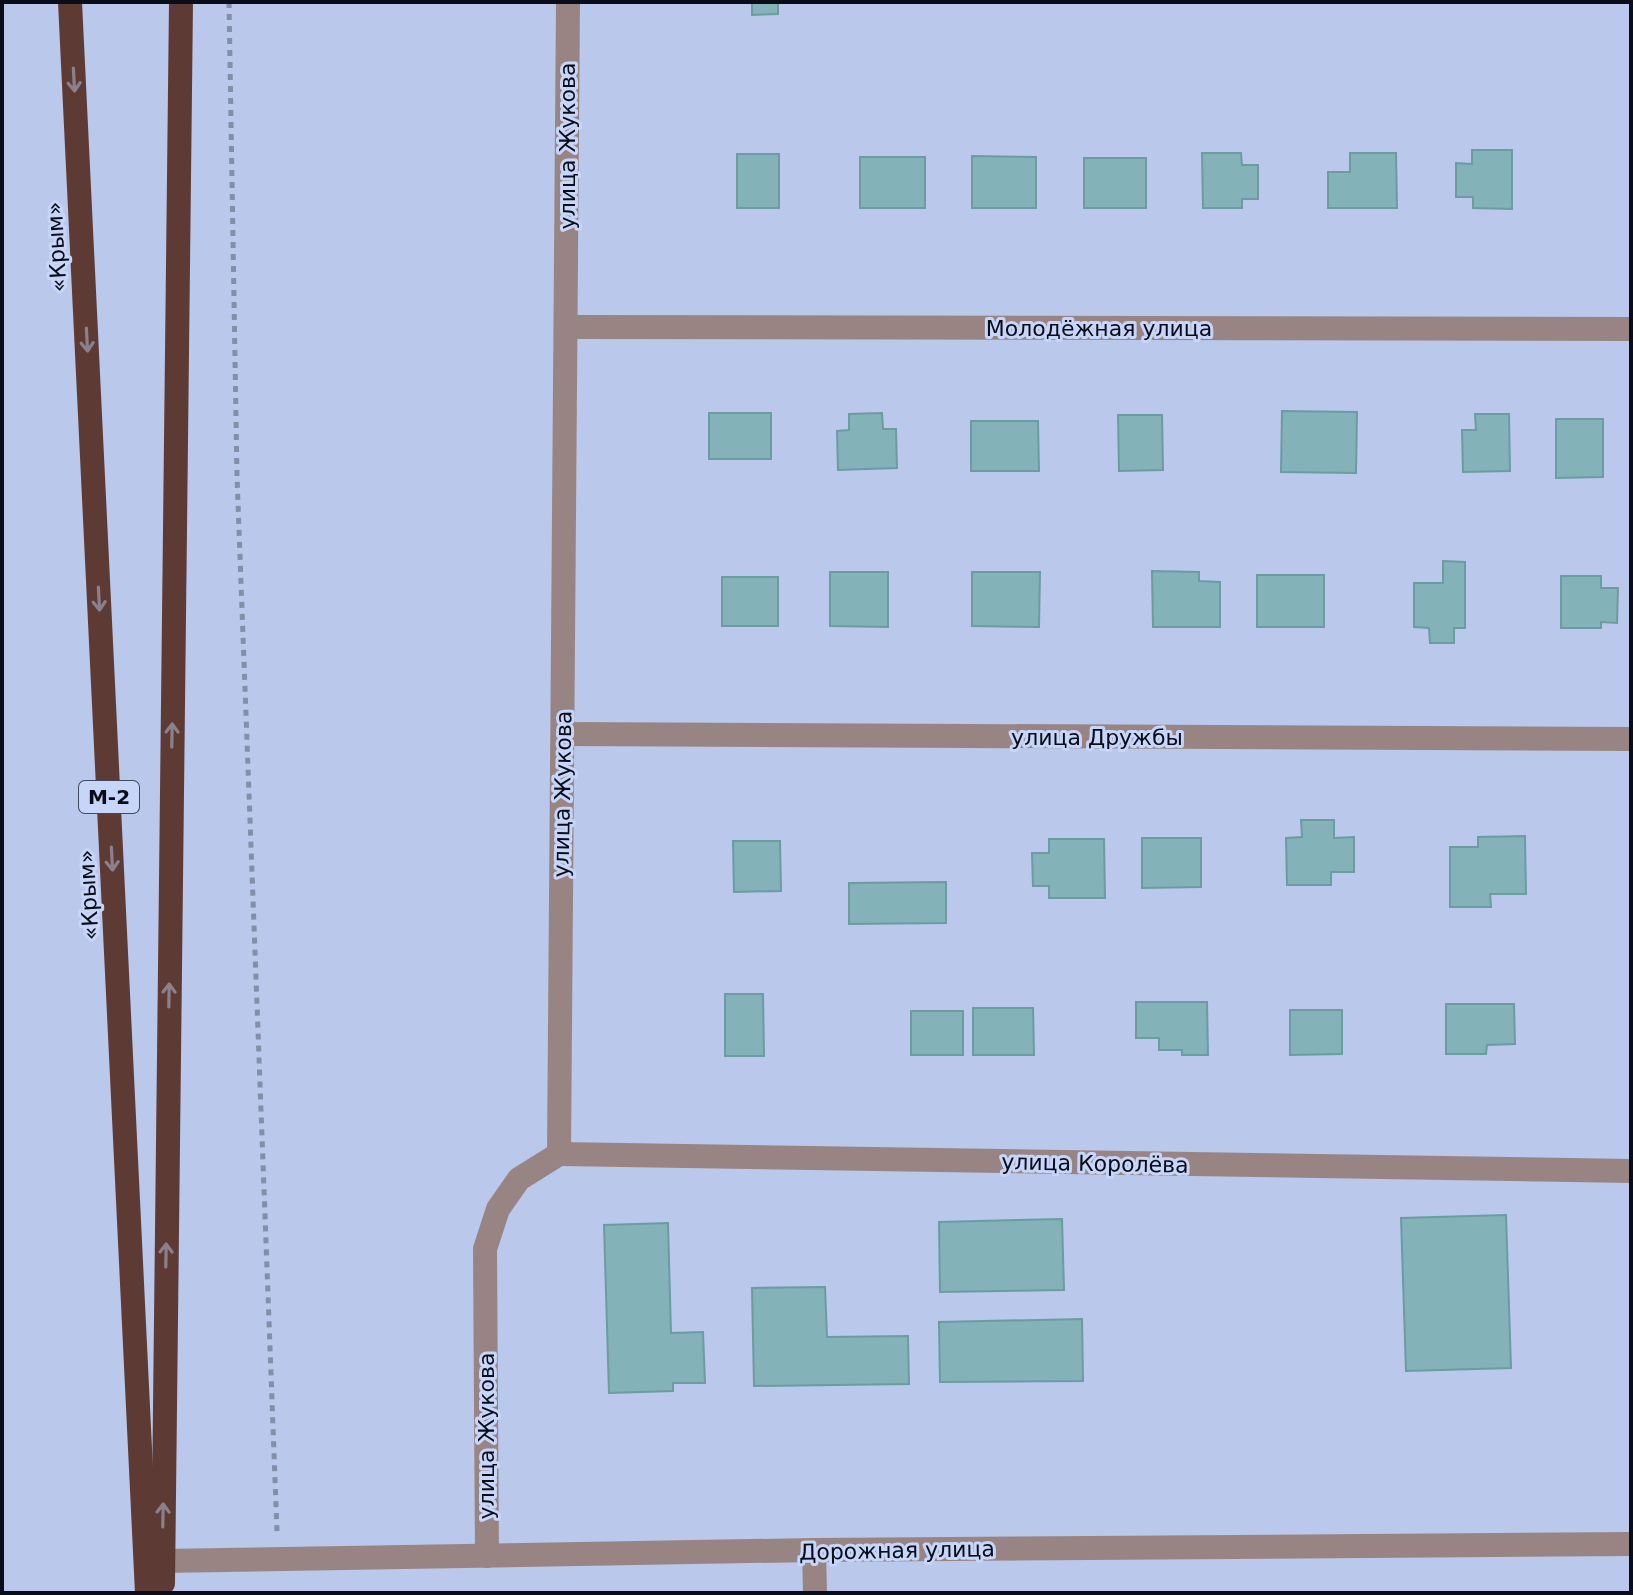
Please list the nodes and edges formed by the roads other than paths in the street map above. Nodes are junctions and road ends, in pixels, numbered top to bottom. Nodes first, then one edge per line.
1 (70, 2) edge
2 (181, 2) edge
3 (568, 2) edge
4 (567, 327) junction
5 (1631, 329) edge
6 (563, 734) junction
7 (1631, 739) edge
8 (559, 1154) junction
9 (1631, 1171) edge
10 (1631, 1544) edge
11 (814, 1550) junction
12 (487, 1556) junction
13 (162, 1561) junction
14 (147, 1593) edge
15 (163, 1593) edge
16 (815, 1593) edge

1 -> 14 highway, «Крым» / М-2
13 -> 2 highway, М-2
3 - 4 street, улица Жукова
4 - 5 street, Молодёжная улица
4 - 6 street, улица Жукова
6 - 7 street, улица Дружбы
6 - 8 street, улица Жукова
8 - 9 street, улица Королёва
8 - 12 street, улица Жукова
10 - 11 street, Дорожная улица
11 - 12 street, Дорожная улица
11 - 16 street
12 - 13 street, Дорожная улица
13 - 15 highway, М-2

